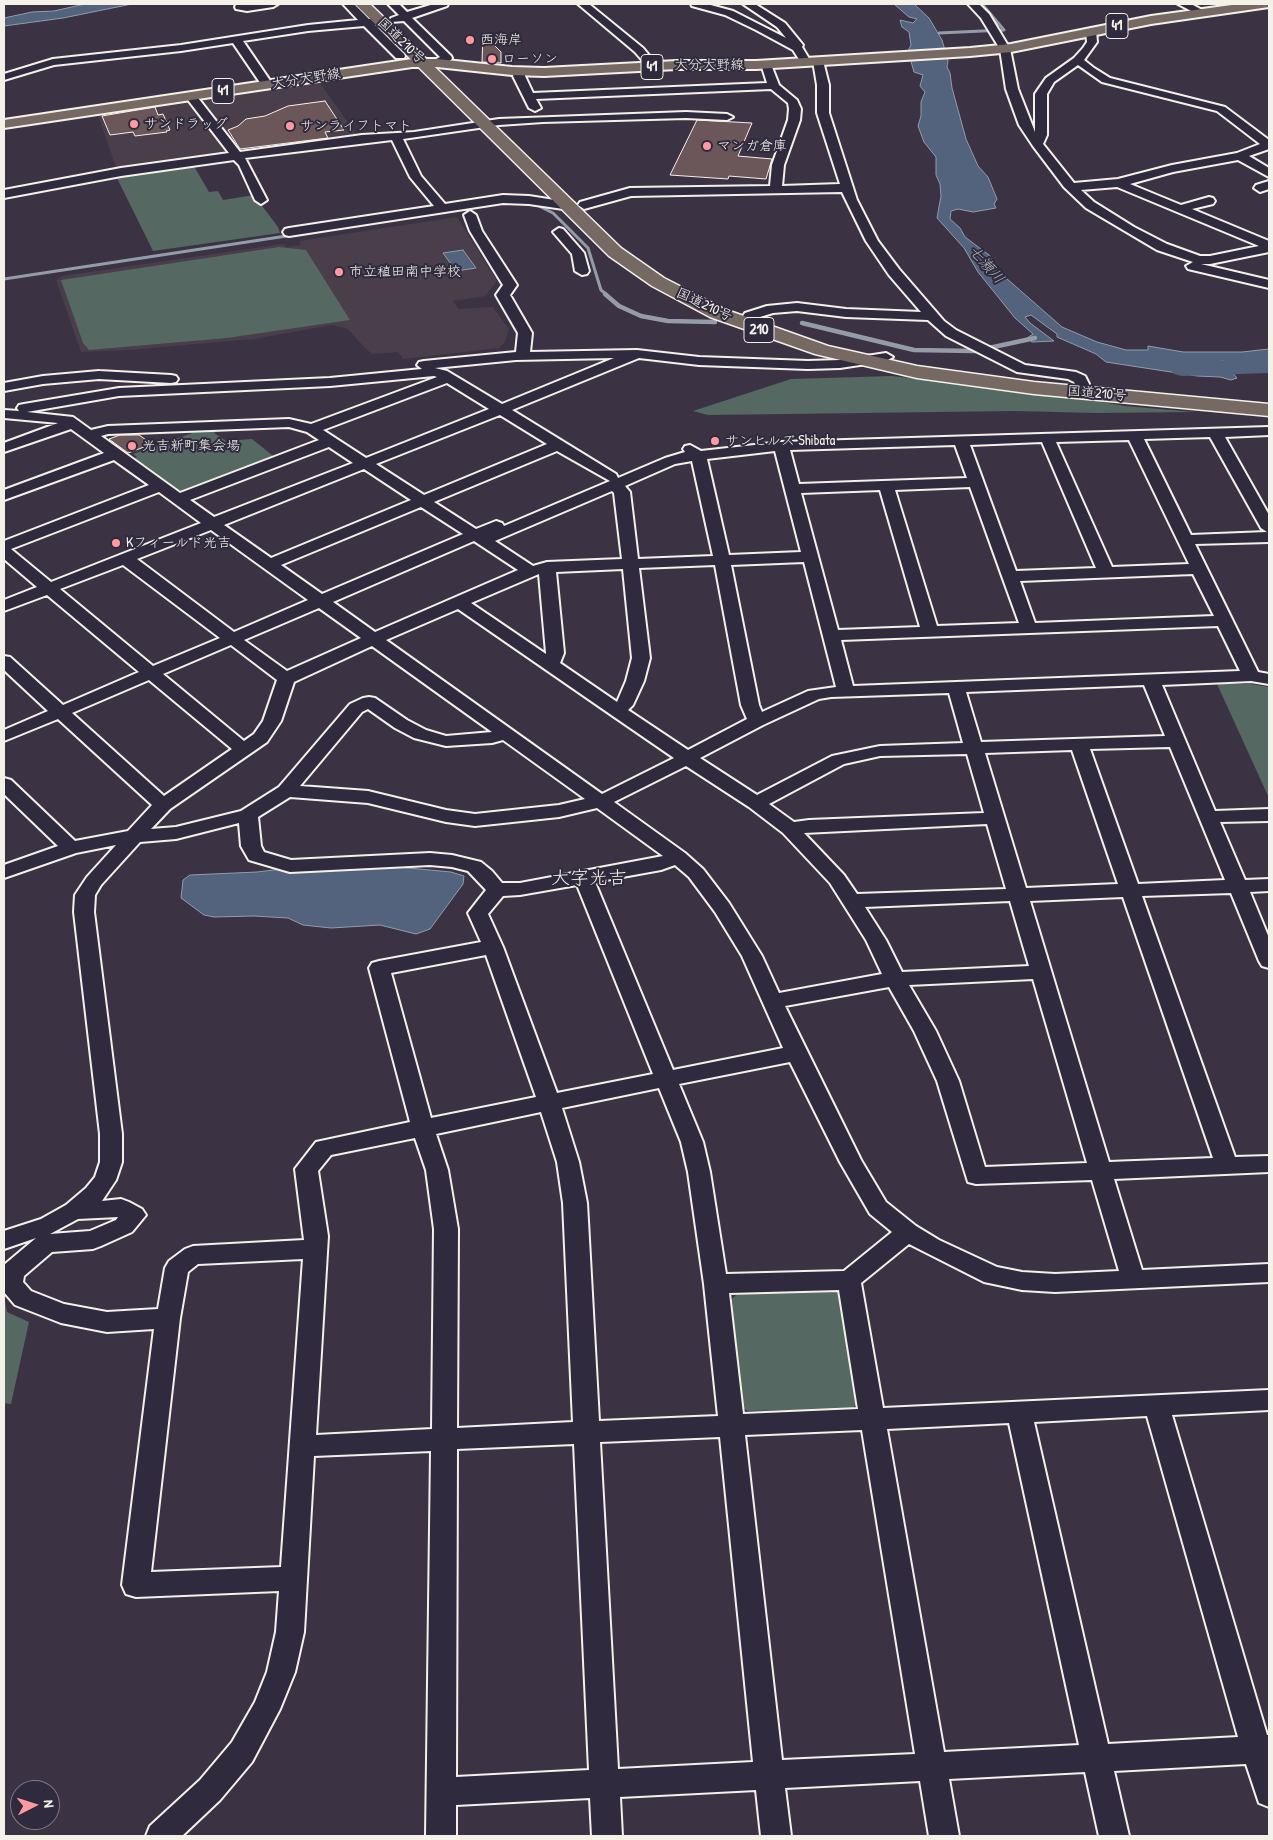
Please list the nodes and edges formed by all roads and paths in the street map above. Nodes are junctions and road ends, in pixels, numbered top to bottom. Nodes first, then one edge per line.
1 (273, 4) edge
2 (348, 4) edge
3 (362, 4) edge
4 (444, 4) edge
5 (583, 4) edge
6 (696, 4) edge
7 (748, 4) edge
8 (973, 4) edge
9 (1183, 4) edge
10 (1265, 4) edge
11 (240, 7) dead end
12 (1201, 12) junction
13 (386, 15) edge
14 (1091, 30) junction
15 (236, 39) junction
16 (999, 50) junction
17 (400, 56) dead end
18 (809, 59) junction
19 (1078, 60) junction
20 (430, 63) junction
21 (766, 64) junction
22 (653, 66) junction
23 (520, 71) junction
24 (4, 77) edge
25 (267, 85) junction
26 (774, 86) junction
27 (191, 96) junction
28 (530, 96) junction
29 (727, 117) dead end
30 (539, 120) junction
31 (492, 123) junction
32 (4, 124) edge
33 (396, 137) junction
34 (1037, 144) junction
35 (236, 156) junction
36 (1240, 156) junction
37 (1040, 169) dead end
38 (1269, 173) edge
39 (1118, 183) junction
40 (1071, 187) junction
41 (846, 188) junction
42 (776, 189) junction
43 (1057, 189) dead end
44 (4, 194) edge
45 (261, 200) dead end
46 (1209, 201) dead end
47 (577, 206) junction
48 (441, 208) junction
49 (1182, 208) dead end
50 (470, 215) dead end
51 (289, 232) dead end
52 (559, 232) dead end
53 (585, 241) junction
54 (1269, 247) edge
55 (582, 271) dead end
56 (1269, 284) edge
57 (750, 316) junction
58 (933, 316) junction
59 (636, 354) junction
60 (523, 355) junction
61 (886, 357) junction
62 (863, 361) junction
63 (447, 378) junction
64 (1082, 384) junction
65 (4, 387) edge
66 (1269, 401) edge
67 (500, 410) junction
68 (1269, 410) edge
69 (4, 413) edge
70 (73, 423) junction
71 (312, 429) junction
72 (1269, 431) edge
73 (1215, 433) junction
74 (89, 435) junction
75 (1134, 435) junction
76 (1047, 438) junction
77 (331, 441) junction
78 (961, 441) junction
79 (558, 445) junction
80 (781, 446) junction
81 (4, 448) edge
82 (695, 452) junction
83 (116, 454) junction
84 (659, 458) dead end
85 (365, 464) junction
86 (613, 481) junction
87 (976, 482) junction
88 (886, 485) junction
89 (161, 486) junction
90 (792, 489) junction
91 (4, 495) edge
92 (179, 499) junction
93 (421, 500) junction
94 (213, 524) junction
95 (1269, 528) edge
96 (1269, 536) edge
97 (479, 538) junction
98 (1185, 540) junction
99 (4, 546) edge
100 (4, 551) edge
101 (810, 557) junction
102 (125, 558) junction
103 (722, 560) junction
104 (269, 564) junction
105 (631, 564) junction
106 (547, 567) junction
107 (1199, 569) junction
108 (530, 570) junction
109 (1106, 572) junction
110 (1010, 576) junction
111 (49, 588) junction
112 (321, 601) junction
113 (459, 602) junction
114 (4, 606) edge
115 (1224, 621) junction
116 (1029, 628) junction
117 (930, 631) junction
118 (831, 634) junction
119 (232, 638) junction
120 (375, 639) junction
121 (4, 661) edge
122 (551, 665) junction
123 (151, 673) junction
124 (1251, 676) junction
125 (286, 679) junction
126 (1151, 680) junction
127 (1269, 680) edge
128 (956, 688) junction
129 (846, 692) junction
130 (616, 710) junction
131 (61, 712) junction
132 (757, 720) junction
133 (506, 734) junction
134 (4, 736) edge
135 (1177, 740) junction
136 (1079, 745) junction
137 (974, 748) junction
138 (244, 750) junction
139 (687, 758) junction
140 (4, 784) edge
141 (286, 791) junction
142 (601, 801) junction
143 (756, 804) junction
144 (163, 805) junction
145 (248, 815) junction
146 (1269, 815) edge
147 (1209, 817) junction
148 (995, 818) junction
149 (790, 829) junction
150 (135, 837) junction
151 (72, 848) junction
152 (678, 856) junction
153 (4, 872) edge
154 (584, 878) junction
155 (1269, 885) edge
156 (1238, 886) junction
157 (498, 890) junction
158 (1130, 890) junction
159 (1018, 895) junction
160 (853, 901) junction
161 (493, 947) junction
162 (1269, 961) edge
163 (1041, 972) junction
164 (895, 979) junction
165 (772, 1001) junction
166 (796, 1053) junction
167 (666, 1078) junction
168 (549, 1102) junction
169 (423, 1128) junction
170 (1269, 1164) edge
171 (1227, 1166) junction
172 (1100, 1171) junction
173 (74, 1211) junction
174 (908, 1232) junction
175 (4, 1240) edge
176 (315, 1249) junction
177 (1269, 1273) edge
178 (1133, 1279) junction
179 (849, 1280) junction
180 (716, 1284) junction
181 (168, 1318) junction
182 (1269, 1400) edge
183 (1157, 1406) junction
184 (1019, 1412) junction
185 (872, 1419) junction
186 (732, 1426) junction
187 (587, 1432) junction
188 (445, 1439) junction
189 (302, 1446) junction
190 (294, 1578) junction
191 (1263, 1750) edge
192 (1096, 1759) junction
193 (932, 1767) junction
194 (770, 1775) junction
195 (605, 1784) junction
196 (441, 1792) junction
197 (1269, 1793) edge
198 (162, 1836) edge
199 (441, 1836) edge
200 (608, 1836) edge
201 (776, 1836) edge
202 (944, 1836) edge
203 (1114, 1836) edge

1 - 11 street
2 - 13 street
3 - 13 highway, 国道210号 / 210
4 - 13 street
5 - 22 street
6 - 18 street
7 - 18 street
8 - 16 street
9 - 12 street
10 - 12 main road, 大分大野線 / 41
12 - 14 main road, 大分大野線 / 41
13 - 15 street
13 - 17 street
13 - 20 highway, 国道210号 / 210
13 - 20 street
14 - 16 main road, 大分大野線 / 41
14 - 19 street
15 - 24 street
15 - 25 street
16 - 18 main road, 大分大野線 / 41
16 - 34 street
16 - 37 street
18 - 21 main road, 大分大野線 / 41
18 - 41 street
19 - 34 street
19 - 36 street
20 - 23 main road, 大分大野線 / 41
20 - 25 main road, 大分大野線 / 41
20 - 31 highway, 国道210号 / 210
21 - 22 main road, 大分大野線 / 41
21 - 26 street
22 - 23 main road, 大分大野線 / 41
23 - 28 street
25 - 27 main road, 大分大野線 / 41
26 - 28 street
26 - 42 street
27 - 32 main road, 大分大野線 / 41
27 - 35 street
28 - 30 street
29 - 30 street
30 - 31 street
31 - 33 street
31 - 47 highway, 国道210号 / 210
33 - 35 street
33 - 48 street
34 - 40 street
35 - 44 street
35 - 45 street
36 - 38 street
36 - 39 street
39 - 40 street
39 - 54 street
40 - 54 street
41 - 42 street
41 - 58 street
42 - 47 street
43 - 56 street
46 - 49 street
47 - 48 street
47 - 53 highway, 国道210号 / 210
47 - 57 highway, 国道210号 / 210
48 - 51 street
50 - 60 street
52 - 53 street
53 - 55 street
53 - 62 highway, 国道210号 / 210
57 - 58 street
57 - 61 highway, 国道210号 / 210
58 - 64 street
59 - 60 street
59 - 62 street
59 - 67 street
60 - 65 street
61 - 62 street
61 - 64 highway, 国道210号 / 210
62 - 68 highway, 国道210号 / 210
63 - 67 street
63 - 69 street
63 - 71 street
64 - 66 highway, 国道210号 / 210
67 - 79 street
67 - 85 street
69 - 70 street
70 - 74 street
70 - 81 street
71 - 74 street
71 - 77 street
72 - 73 street
73 - 75 street
73 - 95 street
74 - 83 street
75 - 76 street
75 - 98 street
76 - 78 street
76 - 109 street
77 - 85 street
77 - 92 street
78 - 80 street
78 - 87 street
79 - 86 street
79 - 93 street
80 - 82 street
80 - 90 street
82 - 86 street
82 - 103 street
83 - 89 street
83 - 91 street
84 - 86 street
85 - 93 street
85 - 94 street
86 - 97 street
86 - 105 street
87 - 88 street
87 - 110 street
88 - 90 street
88 - 117 street
89 - 92 street
89 - 99 street
90 - 101 street
92 - 94 street
93 - 97 street
93 - 104 street
94 - 102 street
94 - 104 street
96 - 98 street
97 - 108 street
97 - 112 street
98 - 107 street
100 - 111 street
101 - 103 street
101 - 118 street
102 - 111 street
102 - 119 street
103 - 105 street
103 - 132 street
104 - 112 street
105 - 106 street
105 - 130 street
106 - 108 street
106 - 122 street
107 - 109 street
107 - 115 street
108 - 113 street
109 - 110 street
110 - 116 street
111 - 114 street
111 - 123 street
112 - 119 street
112 - 120 street
113 - 120 street
113 - 122 street
115 - 116 street
115 - 124 street
116 - 117 street
117 - 118 street
118 - 129 street
119 - 123 street
119 - 125 street
120 - 125 street
120 - 133 street
121 - 131 street
122 - 130 street
123 - 131 street
123 - 138 street
124 - 126 street
124 - 127 street
125 - 138 street
126 - 128 street
126 - 135 street
128 - 129 street
128 - 137 street
129 - 132 street
130 - 139 street
131 - 134 street
131 - 144 street
132 - 139 street
133 - 141 street
133 - 142 street
135 - 136 street
135 - 147 street
136 - 137 street
136 - 158 street
137 - 143 street
137 - 148 street
138 - 144 street
139 - 142 street
139 - 143 street
140 - 151 street
141 - 142 street
141 - 145 street
142 - 152 street
143 - 149 street
144 - 150 street
145 - 150 street
145 - 157 street
146 - 147 street
147 - 156 street
148 - 149 street
148 - 159 street
149 - 160 street
150 - 151 street
150 - 173 street
151 - 153 street
152 - 154 street
152 - 165 street
154 - 157 street
154 - 167 street
155 - 156 street
156 - 158 street
156 - 162 street
157 - 161 street
158 - 159 street
158 - 171 street
159 - 160 street
159 - 163 street
160 - 164 street
161 - 168 street
161 - 169 street
163 - 164 street
163 - 172 street
164 - 165 street
164 - 172 street
165 - 166 street
166 - 167 street
166 - 174 street
167 - 168 street
167 - 180 street
168 - 169 street
168 - 187 street
169 - 176 street
169 - 188 street
170 - 171 street
171 - 172 street
172 - 178 street
173 - 175 street
173 - 181 street
174 - 178 street
174 - 179 street
176 - 181 street
176 - 189 street
177 - 178 street
179 - 180 street
179 - 185 street
180 - 186 street
181 - 190 street
182 - 183 street
183 - 184 street
183 - 191 street
184 - 185 street
184 - 192 street
185 - 186 street
185 - 193 street
186 - 187 street
186 - 194 street
187 - 188 street
187 - 195 street
188 - 189 street
188 - 196 street
189 - 190 street
190 - 198 street
191 - 192 street
191 - 197 street
192 - 193 street
192 - 203 street
193 - 194 street
193 - 202 street
194 - 195 street
194 - 201 street
195 - 196 street
195 - 200 street
196 - 199 street

